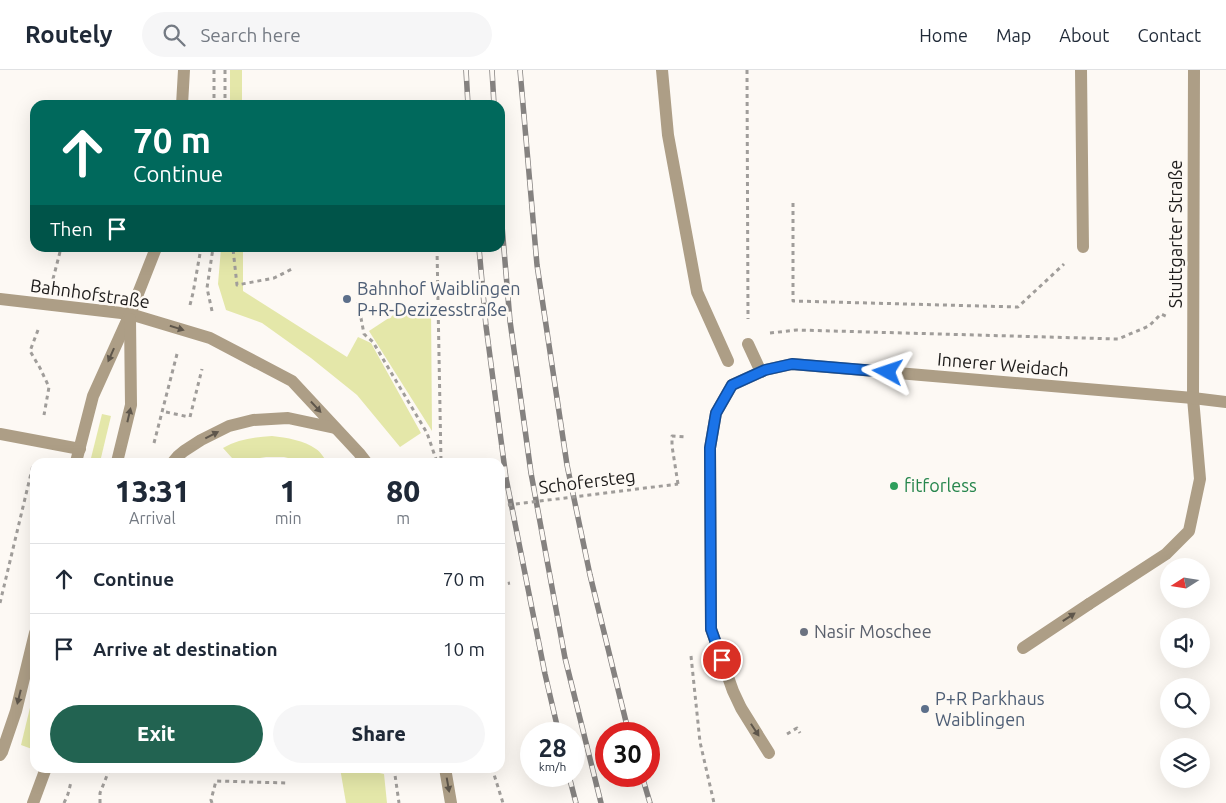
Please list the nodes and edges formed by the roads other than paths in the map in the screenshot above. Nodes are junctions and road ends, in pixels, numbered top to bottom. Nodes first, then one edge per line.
1 (184, 70) edge
2 (662, 70) edge
3 (1081, 70) edge
4 (1194, 70) edge
5 (182, 100) edge
6 (1083, 247) road end
7 (154, 252) edge
8 (0, 299) edge
9 (130, 314) junction
10 (748, 344) road end
11 (728, 361) dead end
12 (761, 372) junction
13 (1193, 398) junction
14 (1226, 402) edge
15 (335, 428) junction
16 (0, 434) edge
17 (80, 449) junction
18 (77, 458) edge
19 (118, 458) edge
20 (176, 458) edge
21 (363, 458) edge
22 (1023, 648) dead end
23 (30, 653) edge
24 (769, 753) dead end
25 (0, 755) edge
26 (44, 773) edge
27 (446, 773) edge
28 (34, 802) edge
29 (451, 803) edge

1 - 5 street
2 - 11 street
3 - 6 street
4 - 13 street, Stuttgarter Straße
7 - 9 street
8 - 9 street, Bahnhofstraße
9 -> 15 street, Bahnhofstraße
9 -> 17 street
19 -> 9 street
10 - 12 street
12 - 13 street, Innerer Weidach
12 -> 24 street, Innerer Weidach
13 - 14 street, Innerer Weidach
22 -> 13 street
20 -> 15 street
15 - 21 street, Bahnhofstraße
16 - 17 street
17 - 18 street
23 -> 25 street
26 - 28 street
27 -> 29 street

